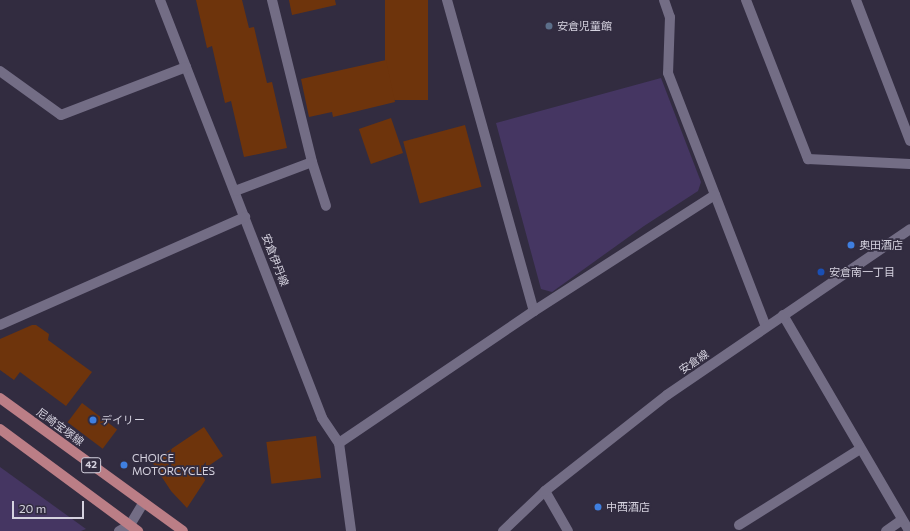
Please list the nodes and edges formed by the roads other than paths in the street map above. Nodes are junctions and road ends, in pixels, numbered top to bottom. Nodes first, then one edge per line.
1 (160, 0) edge
2 (272, 0) edge
3 (446, 0) edge
4 (664, 0) edge
5 (746, 0) edge
6 (856, 0) edge
7 (186, 67) junction
8 (0, 71) edge
9 (910, 141) edge
10 (312, 162) junction
11 (910, 164) edge
12 (235, 191) junction
13 (715, 195) junction
14 (326, 206) dead end
15 (245, 216) junction
16 (910, 229) edge
17 (534, 311) junction
18 (782, 315) junction
19 (0, 325) edge
20 (766, 327) junction
21 (0, 398) edge
22 (0, 429) edge
23 (339, 443) junction
24 (860, 449) junction
25 (545, 491) junction
26 (143, 503) junction
27 (902, 520) junction
28 (739, 525) dead end
29 (134, 528) edge
30 (119, 531) edge
31 (183, 531) edge
32 (351, 531) edge
33 (503, 531) edge
34 (568, 531) edge
35 (886, 531) edge
36 (909, 531) edge

1 - 7 street, 安倉伊丹線
2 - 10 street
3 - 17 street
4 - 13 street
5 - 11 street
6 - 9 street
7 - 8 street
7 - 12 street, 安倉伊丹線
10 - 12 street
10 - 14 street
12 - 15 street, 安倉伊丹線
13 - 17 street
13 - 20 street
15 - 19 street
15 - 23 street, 安倉伊丹線
16 - 18 street, 安倉線
17 - 23 street
18 - 20 street, 安倉線
18 - 24 street
20 - 25 street, 安倉線
21 - 26 main road, 尼崎宝塚線 / 42
22 - 29 main road, 42
23 - 32 street, 安倉伊丹線
24 - 27 street
24 - 28 street
25 - 33 street, 安倉線
25 - 34 street
26 - 29 street
26 - 31 main road, 尼崎宝塚線 / 42
27 - 35 street
27 - 36 street
29 - 30 street

